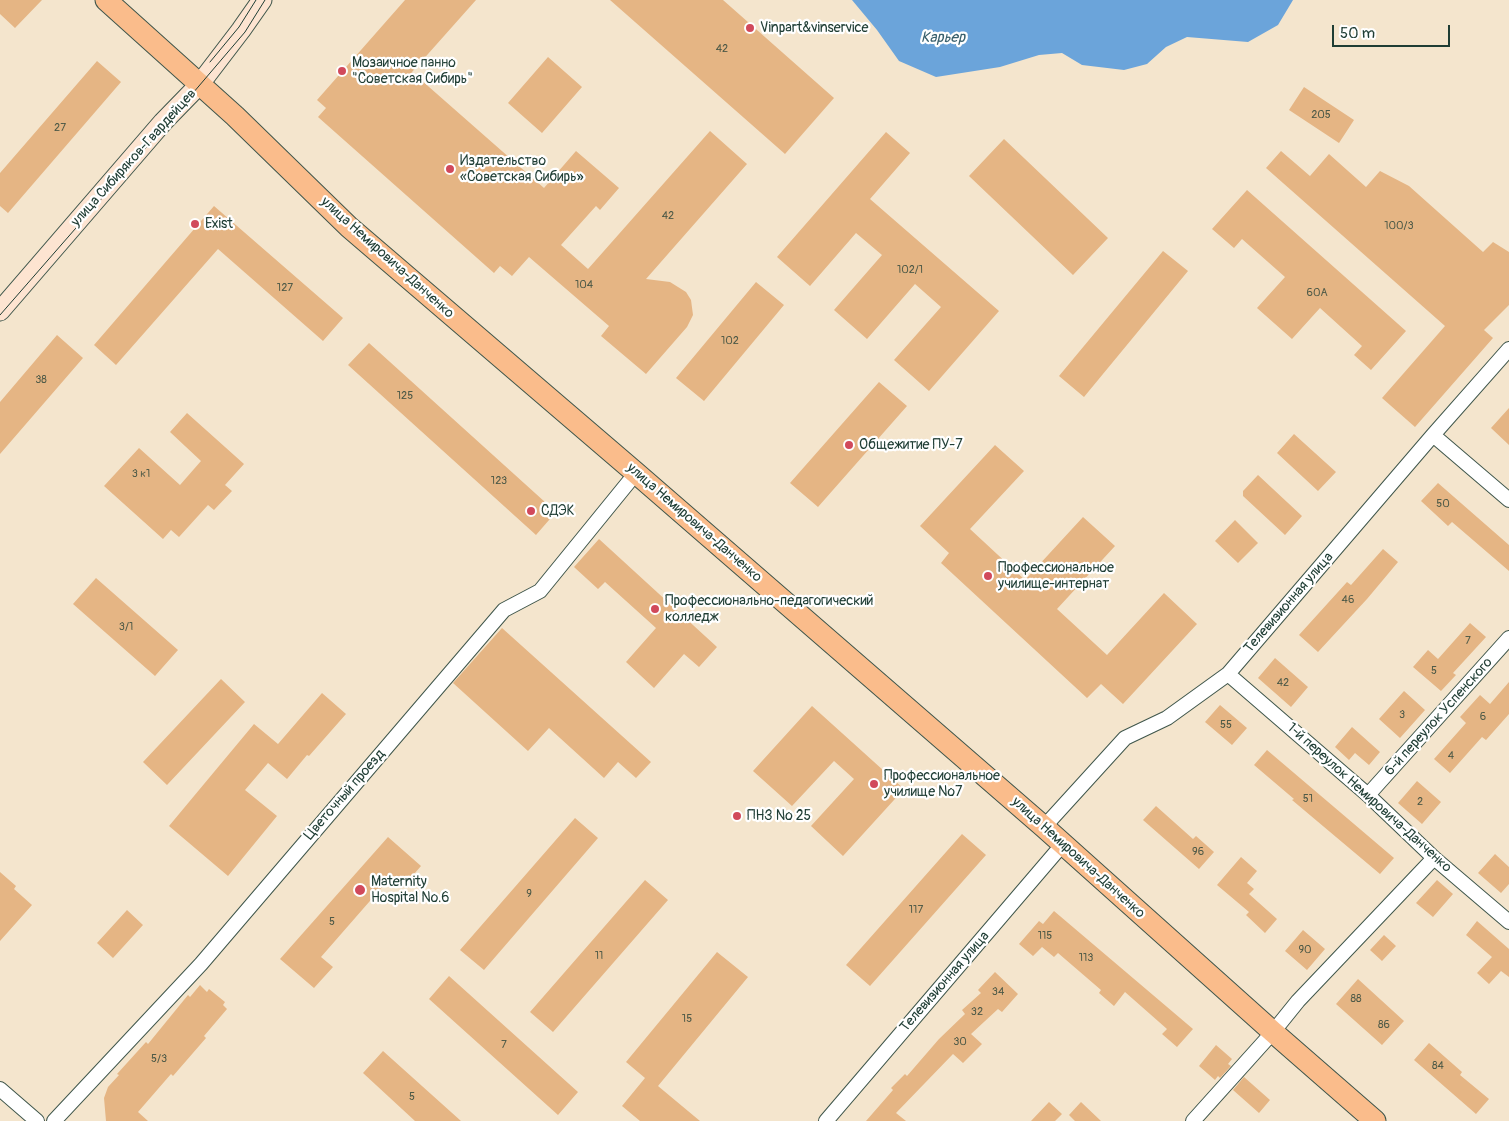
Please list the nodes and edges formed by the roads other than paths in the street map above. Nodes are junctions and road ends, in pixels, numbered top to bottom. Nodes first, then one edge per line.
1 (106, 0) edge
2 (262, 0) edge
3 (199, 85) junction
4 (0, 311) edge
5 (1509, 349) edge
6 (1433, 435) junction
7 (636, 473) junction
8 (1509, 500) edge
9 (1509, 638) edge
10 (1228, 674) junction
11 (1368, 795) junction
12 (1044, 826) junction
13 (1064, 844) junction
14 (1434, 858) junction
15 (1507, 916) edge
16 (1273, 1032) junction
17 (0, 1089) edge
18 (37, 1121) edge
19 (54, 1121) edge
20 (826, 1121) edge
21 (1193, 1121) edge
22 (1375, 1121) edge

1 - 3 main road, улица Немировича-Данченко
2 - 3 main road, улица Сибиряков-Гвардейцев
3 - 4 main road, улица Сибиряков-Гвардейцев
3 - 7 main road, улица Немировича-Данченко
5 - 6 street, Телевизионная улица
6 - 8 street
6 - 10 street, Телевизионная улица
7 - 12 main road, улица Немировича-Данченко
7 - 19 street, Цветочный проезд
9 - 11 street, 6-й переулок Успенского
10 - 11 street, 1-й переулок Немировича-Данченко
10 - 12 street, Телевизионная улица
11 - 14 street, 1-й переулок Немировича-Данченко
12 - 13 main road, улица Немировича-Данченко
13 - 16 main road, улица Немировича-Данченко
13 - 20 street, Телевизионная улица
14 - 15 street, 1-й переулок Немировича-Данченко
14 - 16 street
16 - 21 street
16 - 22 main road, улица Немировича-Данченко
17 - 18 street

